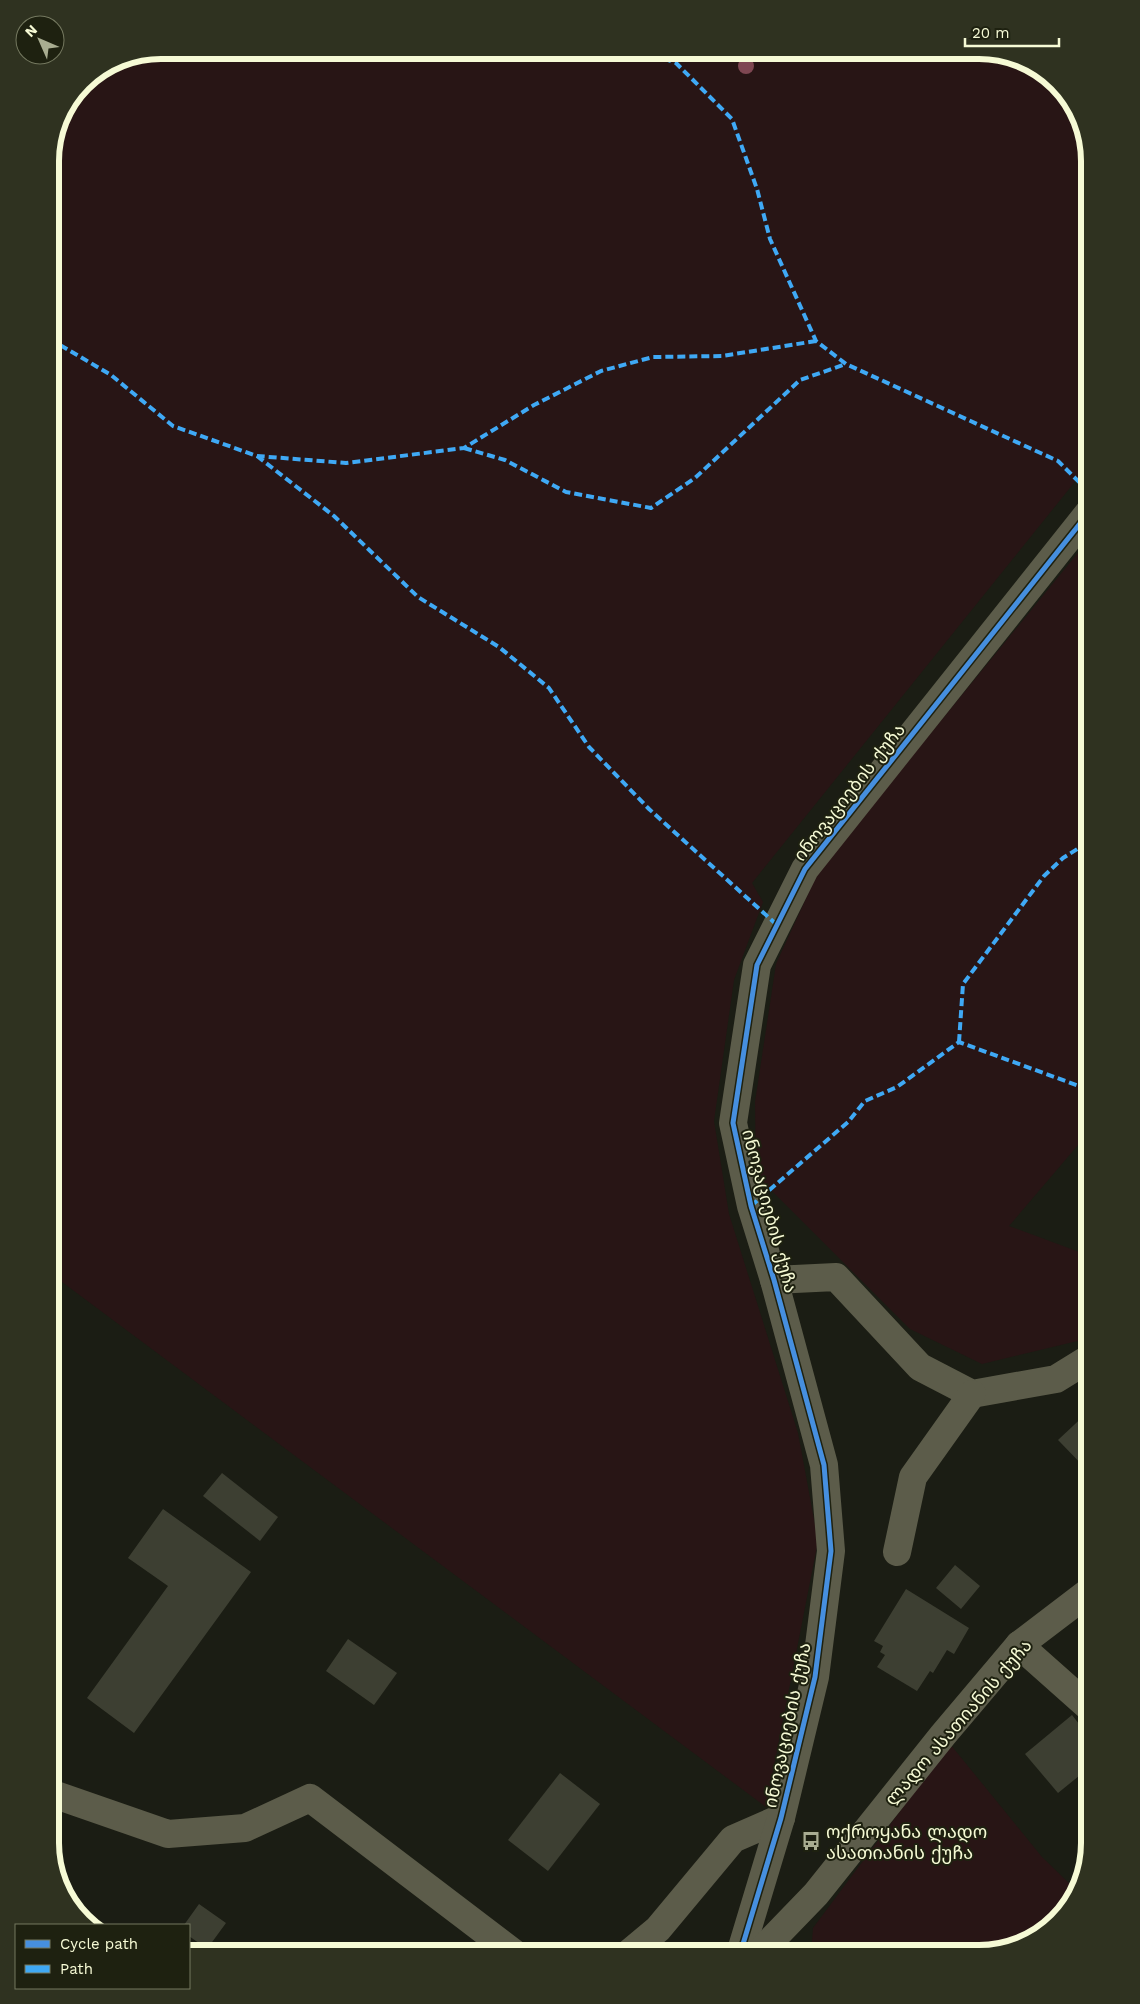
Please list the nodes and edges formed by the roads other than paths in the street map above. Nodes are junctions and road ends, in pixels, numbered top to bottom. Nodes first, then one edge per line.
1 (1081, 522) edge
2 (774, 1280) junction
3 (1081, 1364) edge
4 (972, 1394) junction
5 (897, 1552) dead end
6 (1081, 1598) edge
7 (1019, 1645) junction
8 (1081, 1700) edge
9 (59, 1795) edge
10 (781, 1818) junction
11 (502, 1945) edge
12 (639, 1945) edge
13 (743, 1945) edge
14 (767, 1945) edge

1 - 2 street, ინოვაციების ქუჩა
2 - 4 street
2 - 10 street, ინოვაციების ქუჩა
3 - 4 street
4 - 5 street
6 - 7 street, ლადო ასათიანის ქუჩა
7 - 8 street
7 - 14 street, ლადო ასათიანის ქუჩა
9 - 11 street
10 - 12 street
10 - 13 street, ინოვაციების ქუჩა

